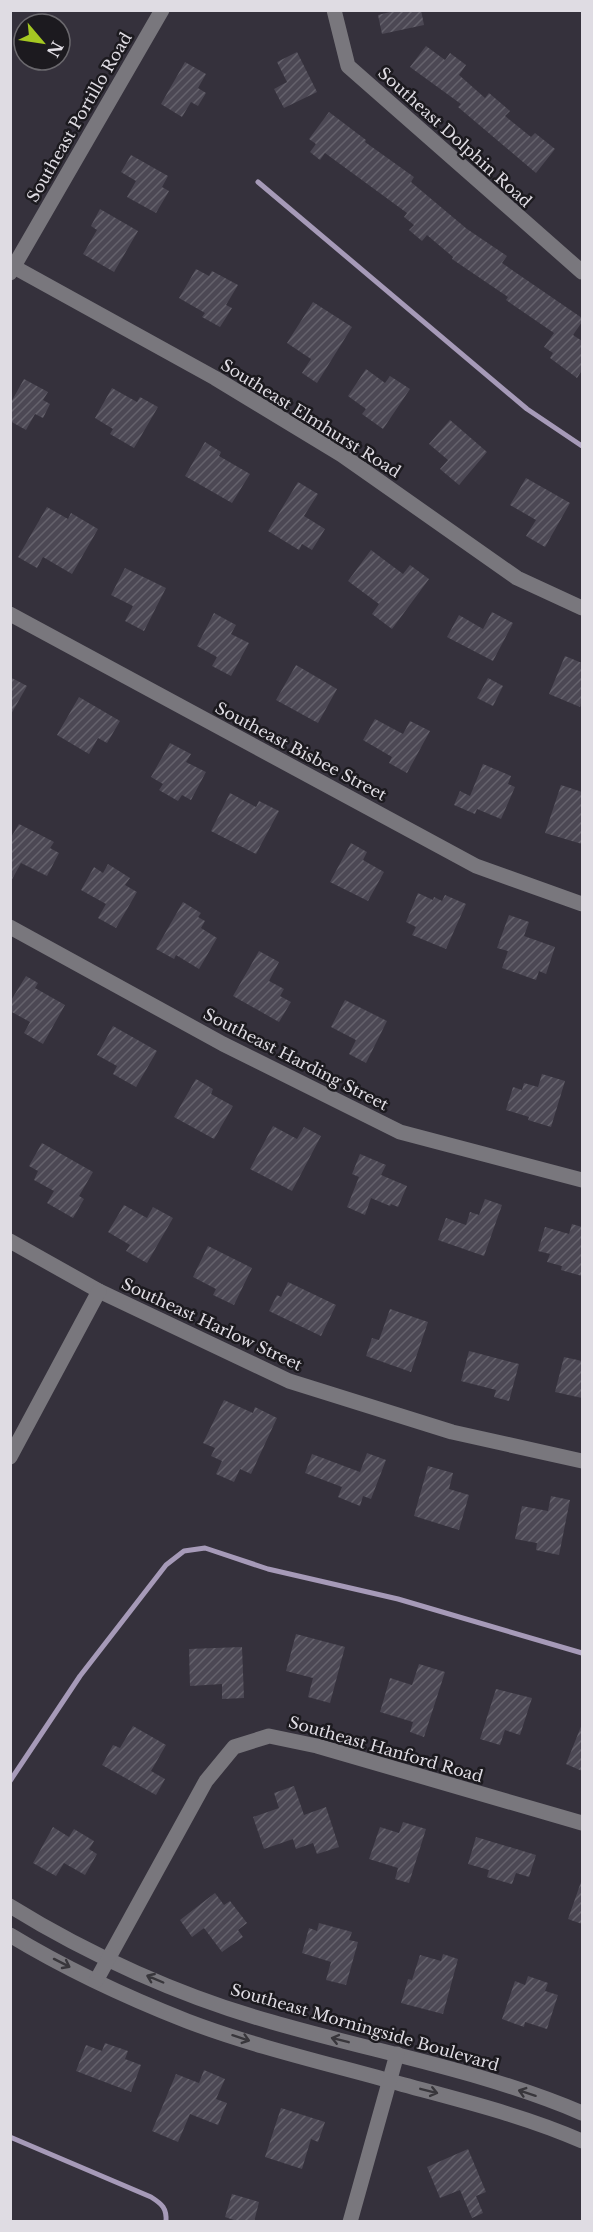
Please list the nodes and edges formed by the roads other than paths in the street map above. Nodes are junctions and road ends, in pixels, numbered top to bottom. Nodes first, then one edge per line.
1 (162, 10) edge
2 (334, 10) edge
3 (12, 270) edge
4 (582, 272) edge
5 (582, 608) edge
6 (10, 614) edge
7 (582, 903) edge
8 (10, 927) edge
9 (582, 1180) edge
10 (10, 1241) edge
11 (99, 1291) junction
12 (10, 1458) edge
13 (582, 1461) edge
14 (582, 1823) edge
15 (10, 1906) edge
16 (10, 1935) edge
17 (108, 1959) junction
18 (96, 1981) junction
19 (397, 2054) junction
20 (388, 2080) junction
21 (582, 2113) edge
22 (582, 2141) edge
23 (350, 2222) edge

1 - 3 street, Southeast Portillo Road
2 - 4 street, Southeast Dolphin Road
3 - 5 street, Southeast Elmhurst Road
6 - 7 street, Southeast Bisbee Street
8 - 9 street, Southeast Harding Street
10 - 11 street, Southeast Harlow Street
11 - 12 street
11 - 13 street, Southeast Harlow Street
14 - 17 street, Southeast Hanford Road
15 - 17 street, Southeast Morningside Boulevard
16 -> 18 street
17 - 18 street, Southeast Hanford Road
19 -> 17 street, Southeast Morningside Boulevard
18 -> 20 street
19 - 20 street
21 -> 19 street, Southeast Morningside Boulevard
20 -> 22 street
20 - 23 street

